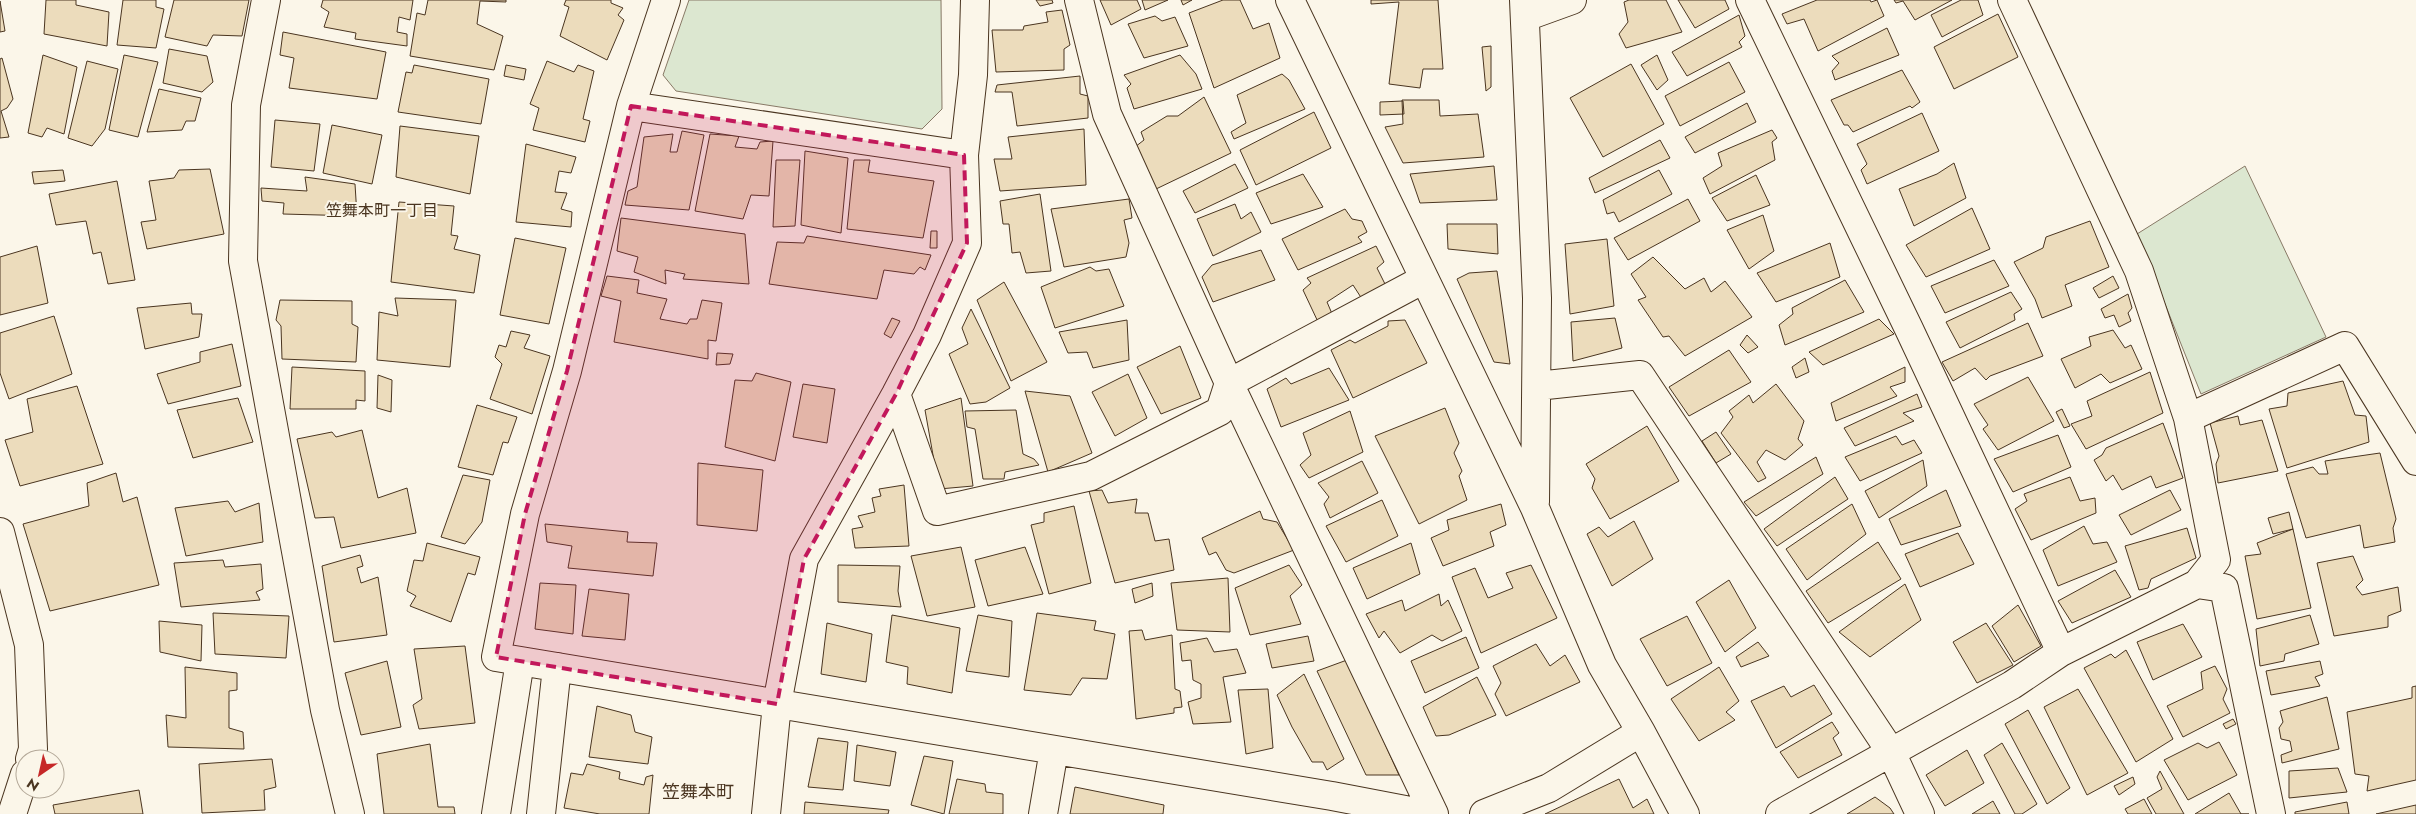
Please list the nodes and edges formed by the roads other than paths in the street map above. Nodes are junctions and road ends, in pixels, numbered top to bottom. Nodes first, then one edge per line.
1 (266, 0) edge
2 (666, 0) edge
3 (975, 0) edge
4 (1079, 0) edge
5 (1290, 0) edge
6 (1572, 0) edge
7 (1750, 0) edge
8 (2012, 0) edge
9 (1524, 9) edge
10 (631, 106) junction
11 (964, 155) junction
12 (1424, 279) junction
13 (1229, 383) junction
14 (1537, 386) junction
15 (896, 394) junction
16 (2188, 418) junction
17 (2416, 461) edge
18 (1535, 508) junction
19 (0, 532) edge
20 (2198, 584) junction
21 (2061, 652) junction
22 (520, 661) junction
23 (557, 667) junction
24 (777, 704) junction
25 (1641, 732) junction
26 (34, 749) edge
27 (1054, 750) junction
28 (1891, 752) junction
29 (17, 799) edge
30 (1327, 805) edge
31 (12, 814) edge
32 (350, 814) edge
33 (496, 814) edge
34 (541, 814) edge
35 (766, 814) edge
36 (1043, 814) edge
37 (1426, 814) edge
38 (1434, 814) edge
39 (1484, 814) edge
40 (1685, 814) edge
41 (1780, 814) edge
42 (1920, 814) edge
43 (2271, 814) edge

1 - 32 street
2 - 10 street
3 - 11 street
4 - 13 street
5 - 12 street
6 - 9 street
7 - 21 street
8 - 16 street
9 - 14 street
10 - 11 street
10 - 22 street
11 - 15 street
12 - 13 street
12 - 18 street
13 - 15 street
13 - 38 street
14 - 18 street
14 - 28 street
15 - 24 street
16 - 17 street
16 - 20 street
18 - 25 street
19 - 26 street
20 - 21 street
20 - 43 street
21 - 28 street
22 - 23 street
22 - 33 street
23 - 24 street
23 - 34 street
24 - 27 street
24 - 35 street
25 - 39 street
25 - 40 street
27 - 30 street
27 - 36 street
28 - 41 street
28 - 42 street
29 - 31 street
30 - 37 street

